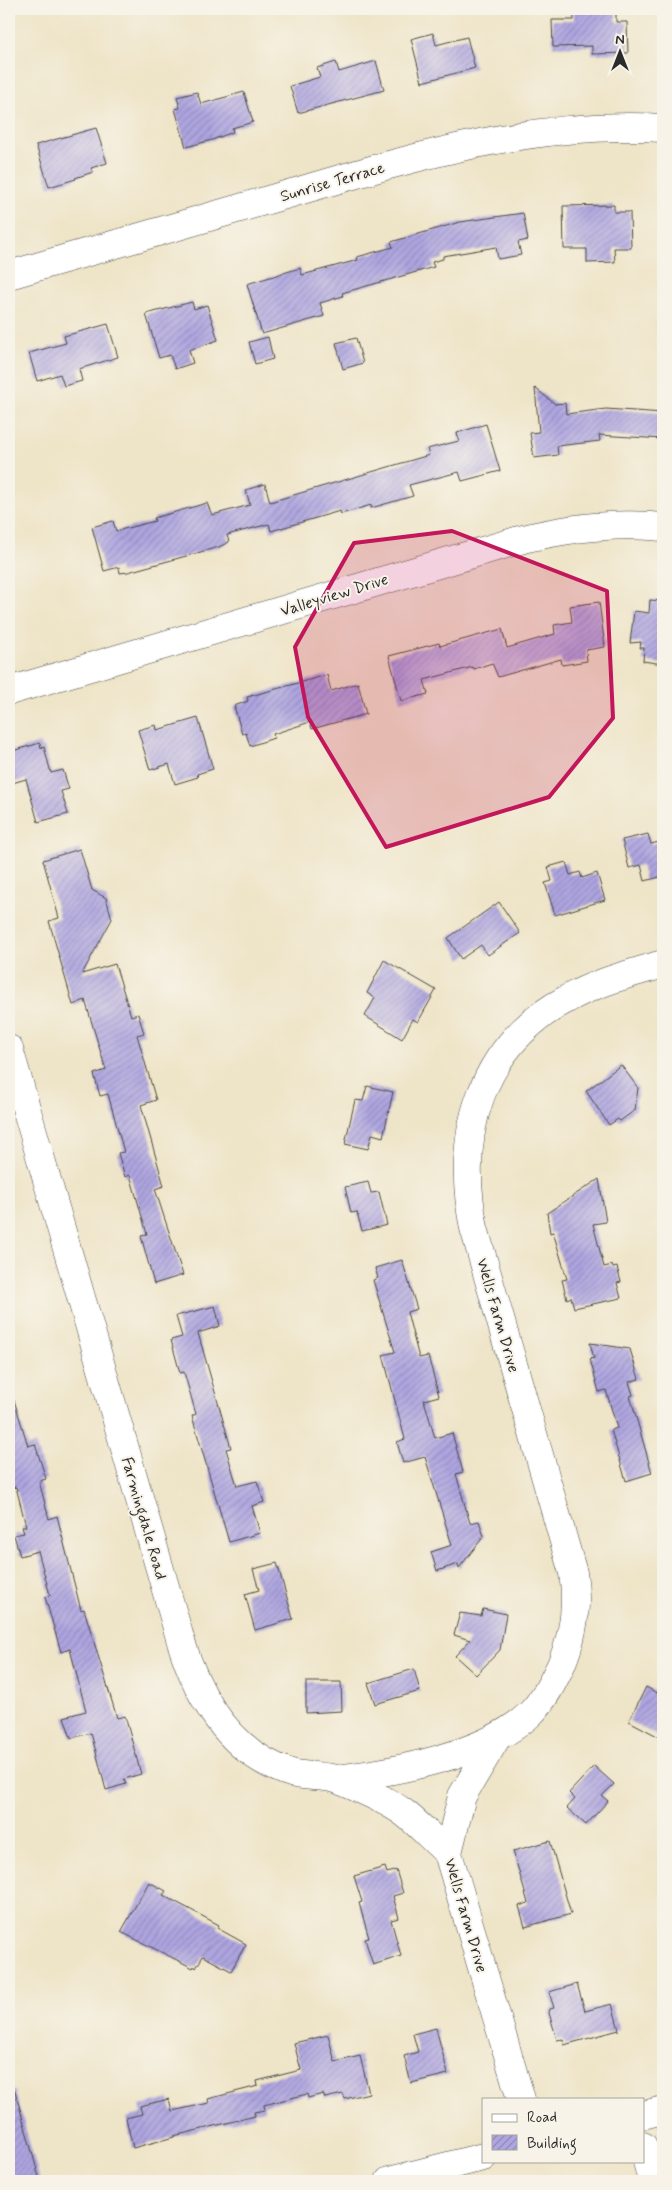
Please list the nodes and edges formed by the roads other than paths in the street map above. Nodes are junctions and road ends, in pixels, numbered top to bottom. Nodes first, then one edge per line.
1 (663, 128) edge
2 (9, 275) edge
3 (663, 527) edge
4 (9, 691) edge
5 (663, 964) edge
6 (9, 1049) edge
7 (13, 1083) edge
8 (497, 1737) junction
9 (336, 1779) junction
10 (448, 1853) junction
11 (521, 2098) edge
12 (663, 2110) edge
13 (644, 2115) edge
14 (644, 2150) edge
15 (482, 2157) edge
16 (389, 2181) edge
17 (652, 2181) edge

1 - 2 street, Sunrise Terrace
3 - 4 street, Valleyview Drive
5 - 8 street, Wells Farm Drive
6 - 7 street, Farmingdale Road
7 - 9 street, Farmingdale Road
8 - 9 street, Wells Farm Drive
8 - 10 street, Wells Farm Drive
9 - 10 street, Farmingdale Road
10 - 11 street, Wells Farm Drive
12 - 13 street
14 - 17 street
15 - 16 street

